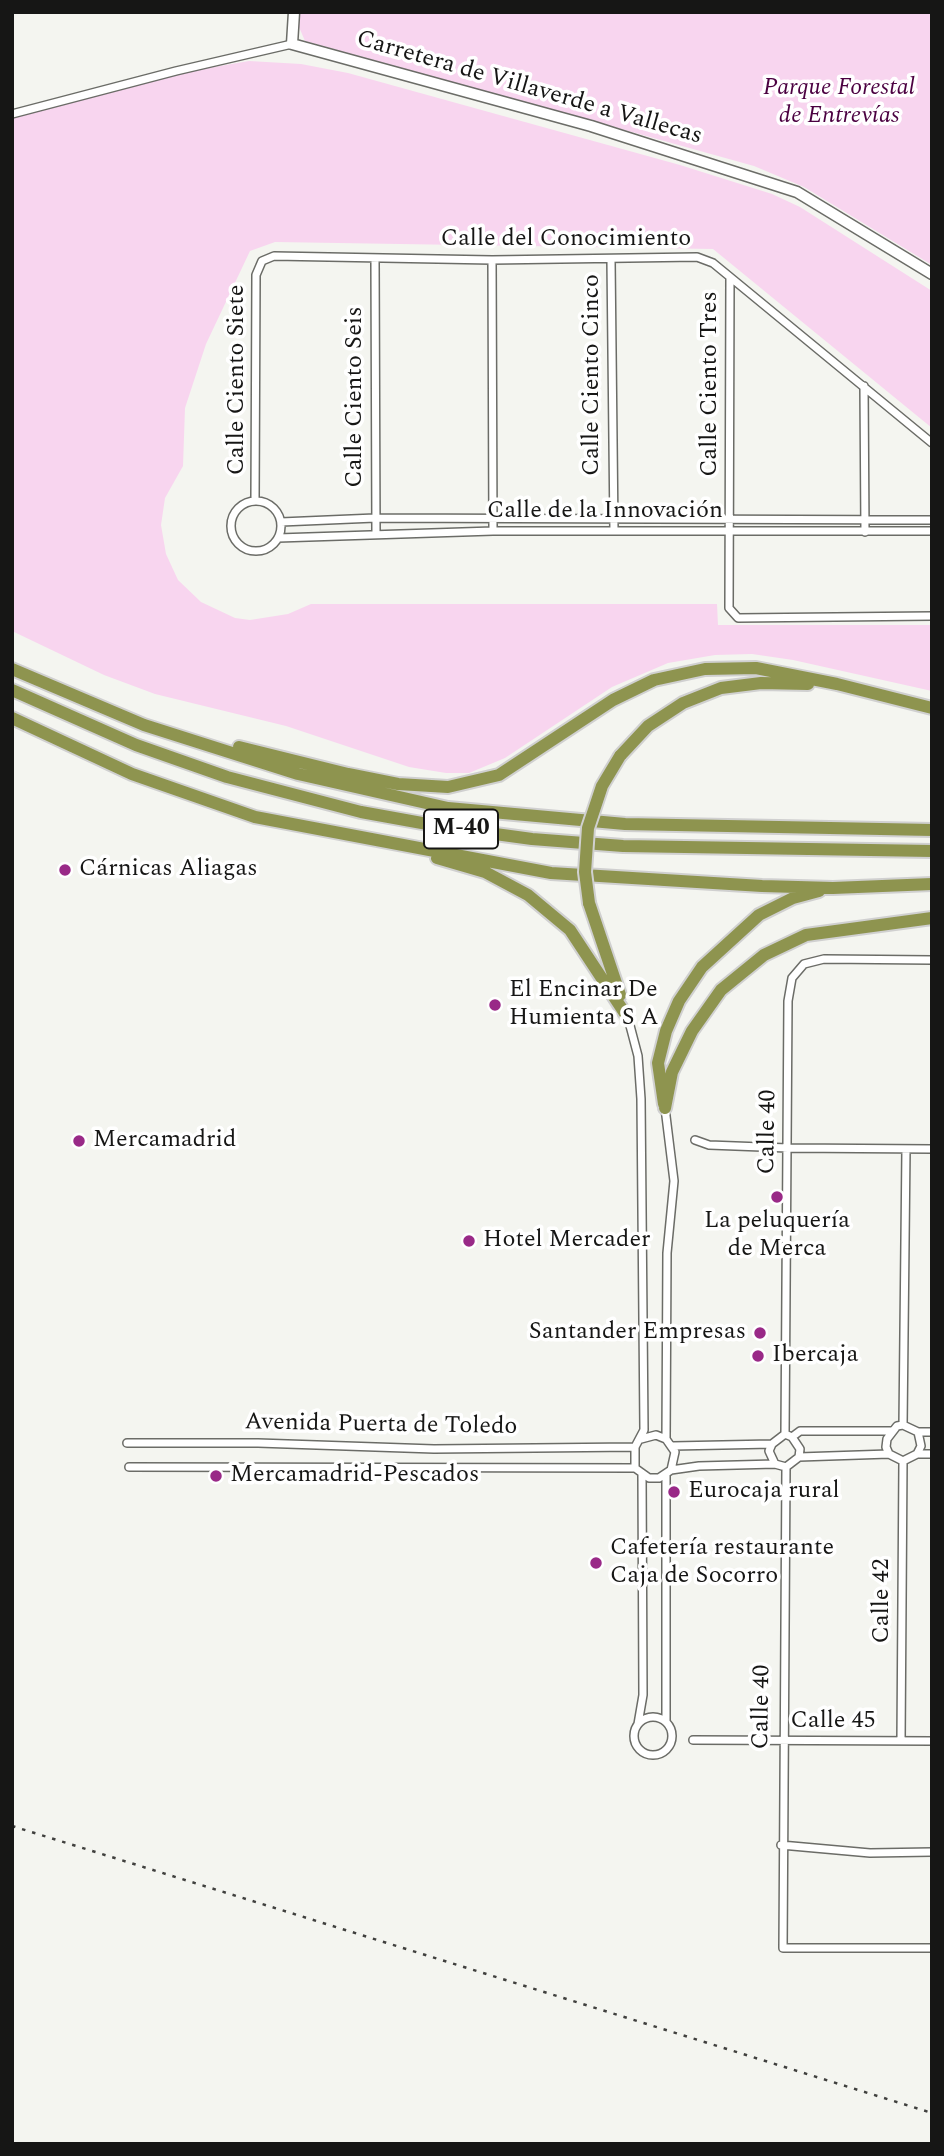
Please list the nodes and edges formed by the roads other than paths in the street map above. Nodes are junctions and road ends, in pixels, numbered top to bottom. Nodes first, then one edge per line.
1 (294, 12) edge
2 (292, 44) junction
3 (12, 114) edge
4 (375, 258) junction
5 (492, 260) junction
6 (611, 260) junction
7 (262, 261) joint
8 (932, 274) edge
9 (730, 277) junction
10 (864, 386) junction
11 (932, 443) edge
12 (255, 500) junction
13 (375, 519) junction
14 (492, 520) junction
15 (613, 520) junction
16 (732, 520) junction
17 (865, 520) junction
18 (932, 520) edge
19 (281, 522) junction
20 (493, 531) junction
21 (614, 531) junction
22 (732, 531) junction
23 (932, 531) edge
24 (865, 532) junction
25 (376, 535) junction
26 (278, 538) junction
27 (932, 616) edge
28 (15, 670) edge
29 (836, 684) junction
30 (12, 691) edge
31 (932, 708) edge
32 (12, 718) edge
33 (144, 725) junction
34 (932, 830) edge
35 (367, 836) junction
36 (932, 851) edge
37 (932, 884) edge
38 (833, 888) junction
39 (932, 918) edge
40 (932, 960) edge
41 (628, 1018) junction
42 (665, 1108) junction
43 (695, 1140) dead end
44 (788, 1148) junction
45 (906, 1149) junction
46 (932, 1149) edge
47 (903, 1425) junction
48 (891, 1431) junction
49 (918, 1432) junction
50 (932, 1432) edge
51 (789, 1436) junction
52 (641, 1439) junction
53 (666, 1439) junction
54 (127, 1443) dead end
55 (772, 1444) junction
56 (673, 1446) junction
57 (635, 1447) junction
58 (889, 1454) junction
59 (917, 1454) junction
60 (932, 1454) edge
61 (799, 1457) junction
62 (903, 1461) junction
63 (775, 1464) junction
64 (129, 1467) dead end
65 (786, 1467) junction
66 (635, 1468) junction
67 (669, 1472) junction
68 (642, 1475) junction
69 (666, 1721) junction
70 (638, 1724) junction
71 (693, 1740) dead end
72 (782, 1740) junction
73 (901, 1741) junction
74 (932, 1741) edge
75 (781, 1845) junction
76 (932, 1852) edge
77 (932, 1948) edge

1 - 2 main road
2 - 3 street, Carretera de Villaverde a Vallecas
2 - 8 main road, Carretera de Villaverde a Vallecas
4 - 5 street, Calle del Conocimiento
4 - 7 street, Calle del Conocimiento
4 - 13 street, Calle Ciento Seis
5 - 6 street, Calle del Conocimiento
5 - 14 street
6 - 9 street, Calle del Conocimiento
6 - 15 street, Calle Ciento Cinco
7 - 12 street, Calle Ciento Siete
9 - 10 street, Calle del Conocimiento
9 - 16 street, Calle Ciento Tres
10 - 11 street, Calle del Conocimiento
10 - 17 street
12 - 19 street
12 - 26 street
13 - 14 street, Calle de la Innovación
13 - 19 street, Calle de la Innovación
13 - 25 street, Calle Ciento Seis
14 - 15 street, Calle de la Innovación
14 - 20 street
15 - 16 street, Calle de la Innovación
15 - 21 street, Calle Ciento Cinco
16 - 17 street, Calle de la Innovación
16 - 22 street, Calle Ciento Tres
17 - 18 street, Calle de la Innovación
17 - 24 street
19 - 26 street
20 - 21 street, Calle de la Innovación
20 - 25 street, Calle de la Innovación
21 - 22 street, Calle de la Innovación
22 - 24 street, Calle de la Innovación
22 - 27 street, Calle Ciento Tres
23 - 24 street, Calle de la Innovación
25 - 26 street, Calle de la Innovación
28 - 33 highway, M-40
29 - 31 highway
29 - 33 highway
29 - 41 highway, bridge
30 - 36 highway, M-40
32 - 35 highway
33 - 34 highway, M-40
35 - 38 highway
35 - 41 highway
37 - 38 highway
38 - 42 highway
39 - 42 highway
40 - 44 street, Calle 40
41 - 52 street
42 - 53 street
43 - 44 street
44 - 45 street
44 - 51 street, Calle 40
45 - 46 street
45 - 47 street
47 - 48 street
47 - 49 street
48 - 51 street
48 - 58 street
49 - 50 street
49 - 59 street
51 - 55 street
51 - 61 street
52 - 53 street
52 - 57 street
53 - 56 street
54 - 57 street, Avenida Puerta de Toledo
55 - 56 street
55 - 63 street
56 - 67 street
57 - 66 street
58 - 61 street
58 - 62 street
59 - 60 street
59 - 62 street
61 - 65 street
62 - 73 street, Calle 42
63 - 65 street
63 - 67 street
64 - 66 street, Avenida Puerta de Toledo
65 - 72 street, Calle 40
66 - 68 street
67 - 68 street
67 - 69 street
68 - 70 street
69 - 70 street
69 - 70 street
71 - 72 street, Calle 45
72 - 73 street, Calle 45
72 - 75 street, Calle 40
73 - 74 street, Calle 45
75 - 76 street
75 - 77 street, Calle 40

